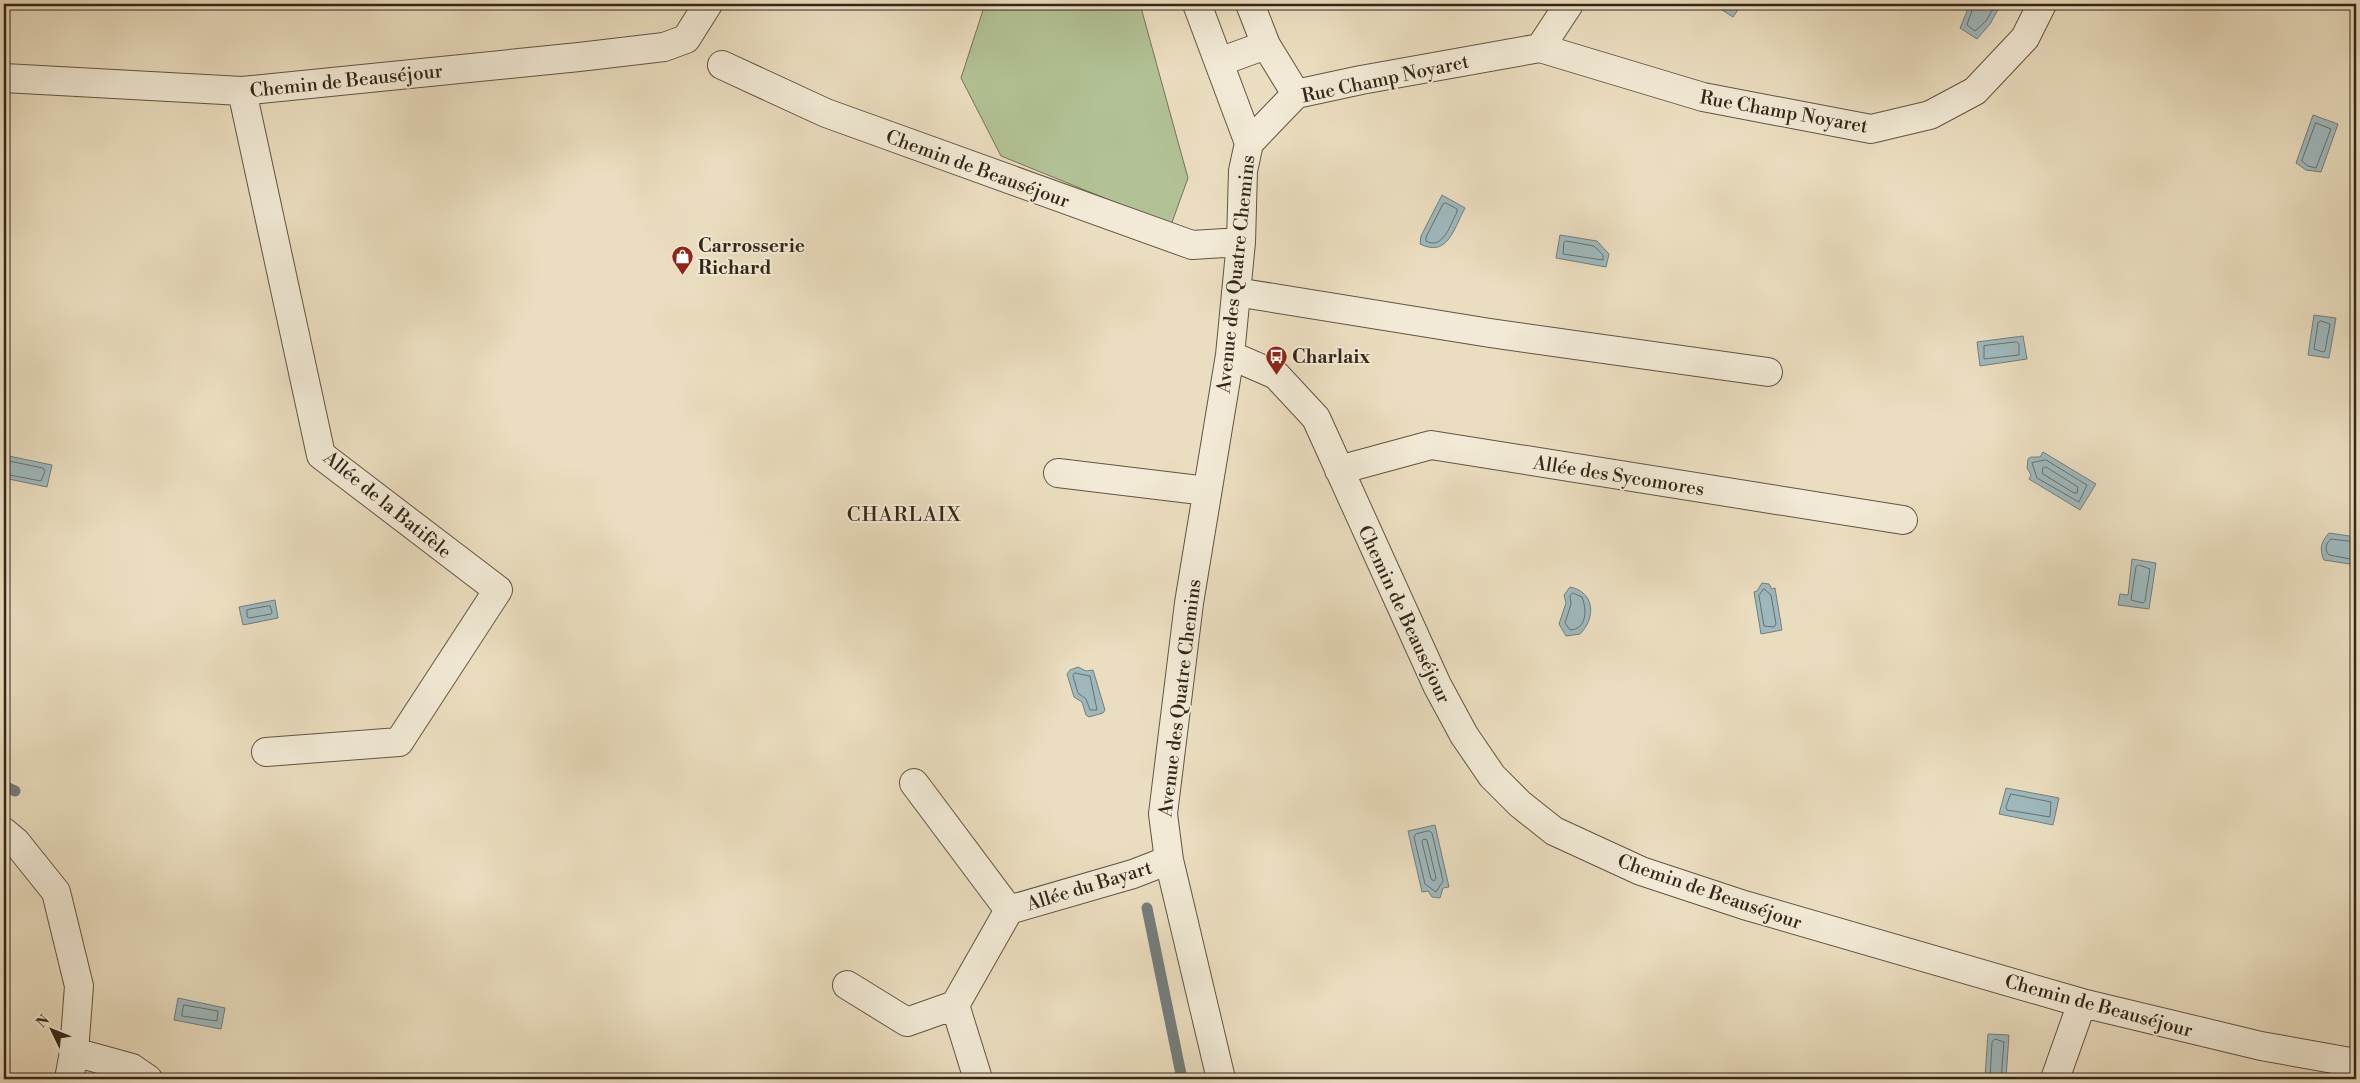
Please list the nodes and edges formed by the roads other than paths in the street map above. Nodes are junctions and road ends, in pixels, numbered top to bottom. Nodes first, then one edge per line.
1 (708, 4) edge
2 (1197, 4) edge
3 (1250, 4) edge
4 (1569, 4) edge
5 (2042, 4) edge
6 (1266, 45) junction
7 (1540, 48) junction
8 (1219, 62) junction
9 (722, 65) dead end
10 (4, 78) edge
11 (242, 90) junction
12 (1296, 94) junction
13 (1250, 143) junction
14 (1241, 242) junction
15 (1236, 292) junction
16 (1230, 354) junction
17 (1768, 372) dead end
18 (1339, 470) junction
19 (1058, 472) dead end
20 (1207, 491) junction
21 (1902, 520) dead end
22 (266, 752) dead end
23 (914, 783) dead end
24 (4, 832) edge
25 (1169, 860) junction
26 (1009, 910) junction
27 (847, 985) dead end
28 (2082, 1002) junction
29 (954, 1005) junction
30 (74, 1052) junction
31 (2356, 1063) edge
32 (69, 1079) edge
33 (148, 1079) edge
34 (978, 1079) edge
35 (1222, 1079) edge
36 (2055, 1079) edge

1 - 11 street, Chemin de Beauséjour
2 - 8 street, Avenue des Quatre Chemins
3 - 6 street
4 - 7 street
5 - 7 street, Rue Champ Noyaret
6 - 8 street
6 - 12 street
7 - 12 street, Rue Champ Noyaret
8 - 13 street, Avenue des Quatre Chemins
9 - 14 street, Chemin de Beauséjour
10 - 11 street, Chemin de Beauséjour
11 - 22 street, Allée de la Batifèle
12 - 13 street, Rue Champ Noyaret
13 - 14 street, Avenue des Quatre Chemins
14 - 15 street, Avenue des Quatre Chemins
15 - 16 street, Avenue des Quatre Chemins
15 - 17 street
16 - 18 street, Chemin de Beauséjour
16 - 20 street, Avenue des Quatre Chemins
18 - 21 street, Allée des Sycomores
18 - 28 street, Chemin de Beauséjour
19 - 20 street
20 - 25 street, Avenue des Quatre Chemins
23 - 26 street, Allée du Bayart
24 - 30 street
25 - 26 street, Allée du Bayart
25 - 35 street, Avenue des Quatre Chemins
26 - 29 street, Allée du Bayart
27 - 29 street
28 - 31 street, Chemin de Beauséjour
28 - 36 street
29 - 34 street
30 - 32 street
30 - 33 street

